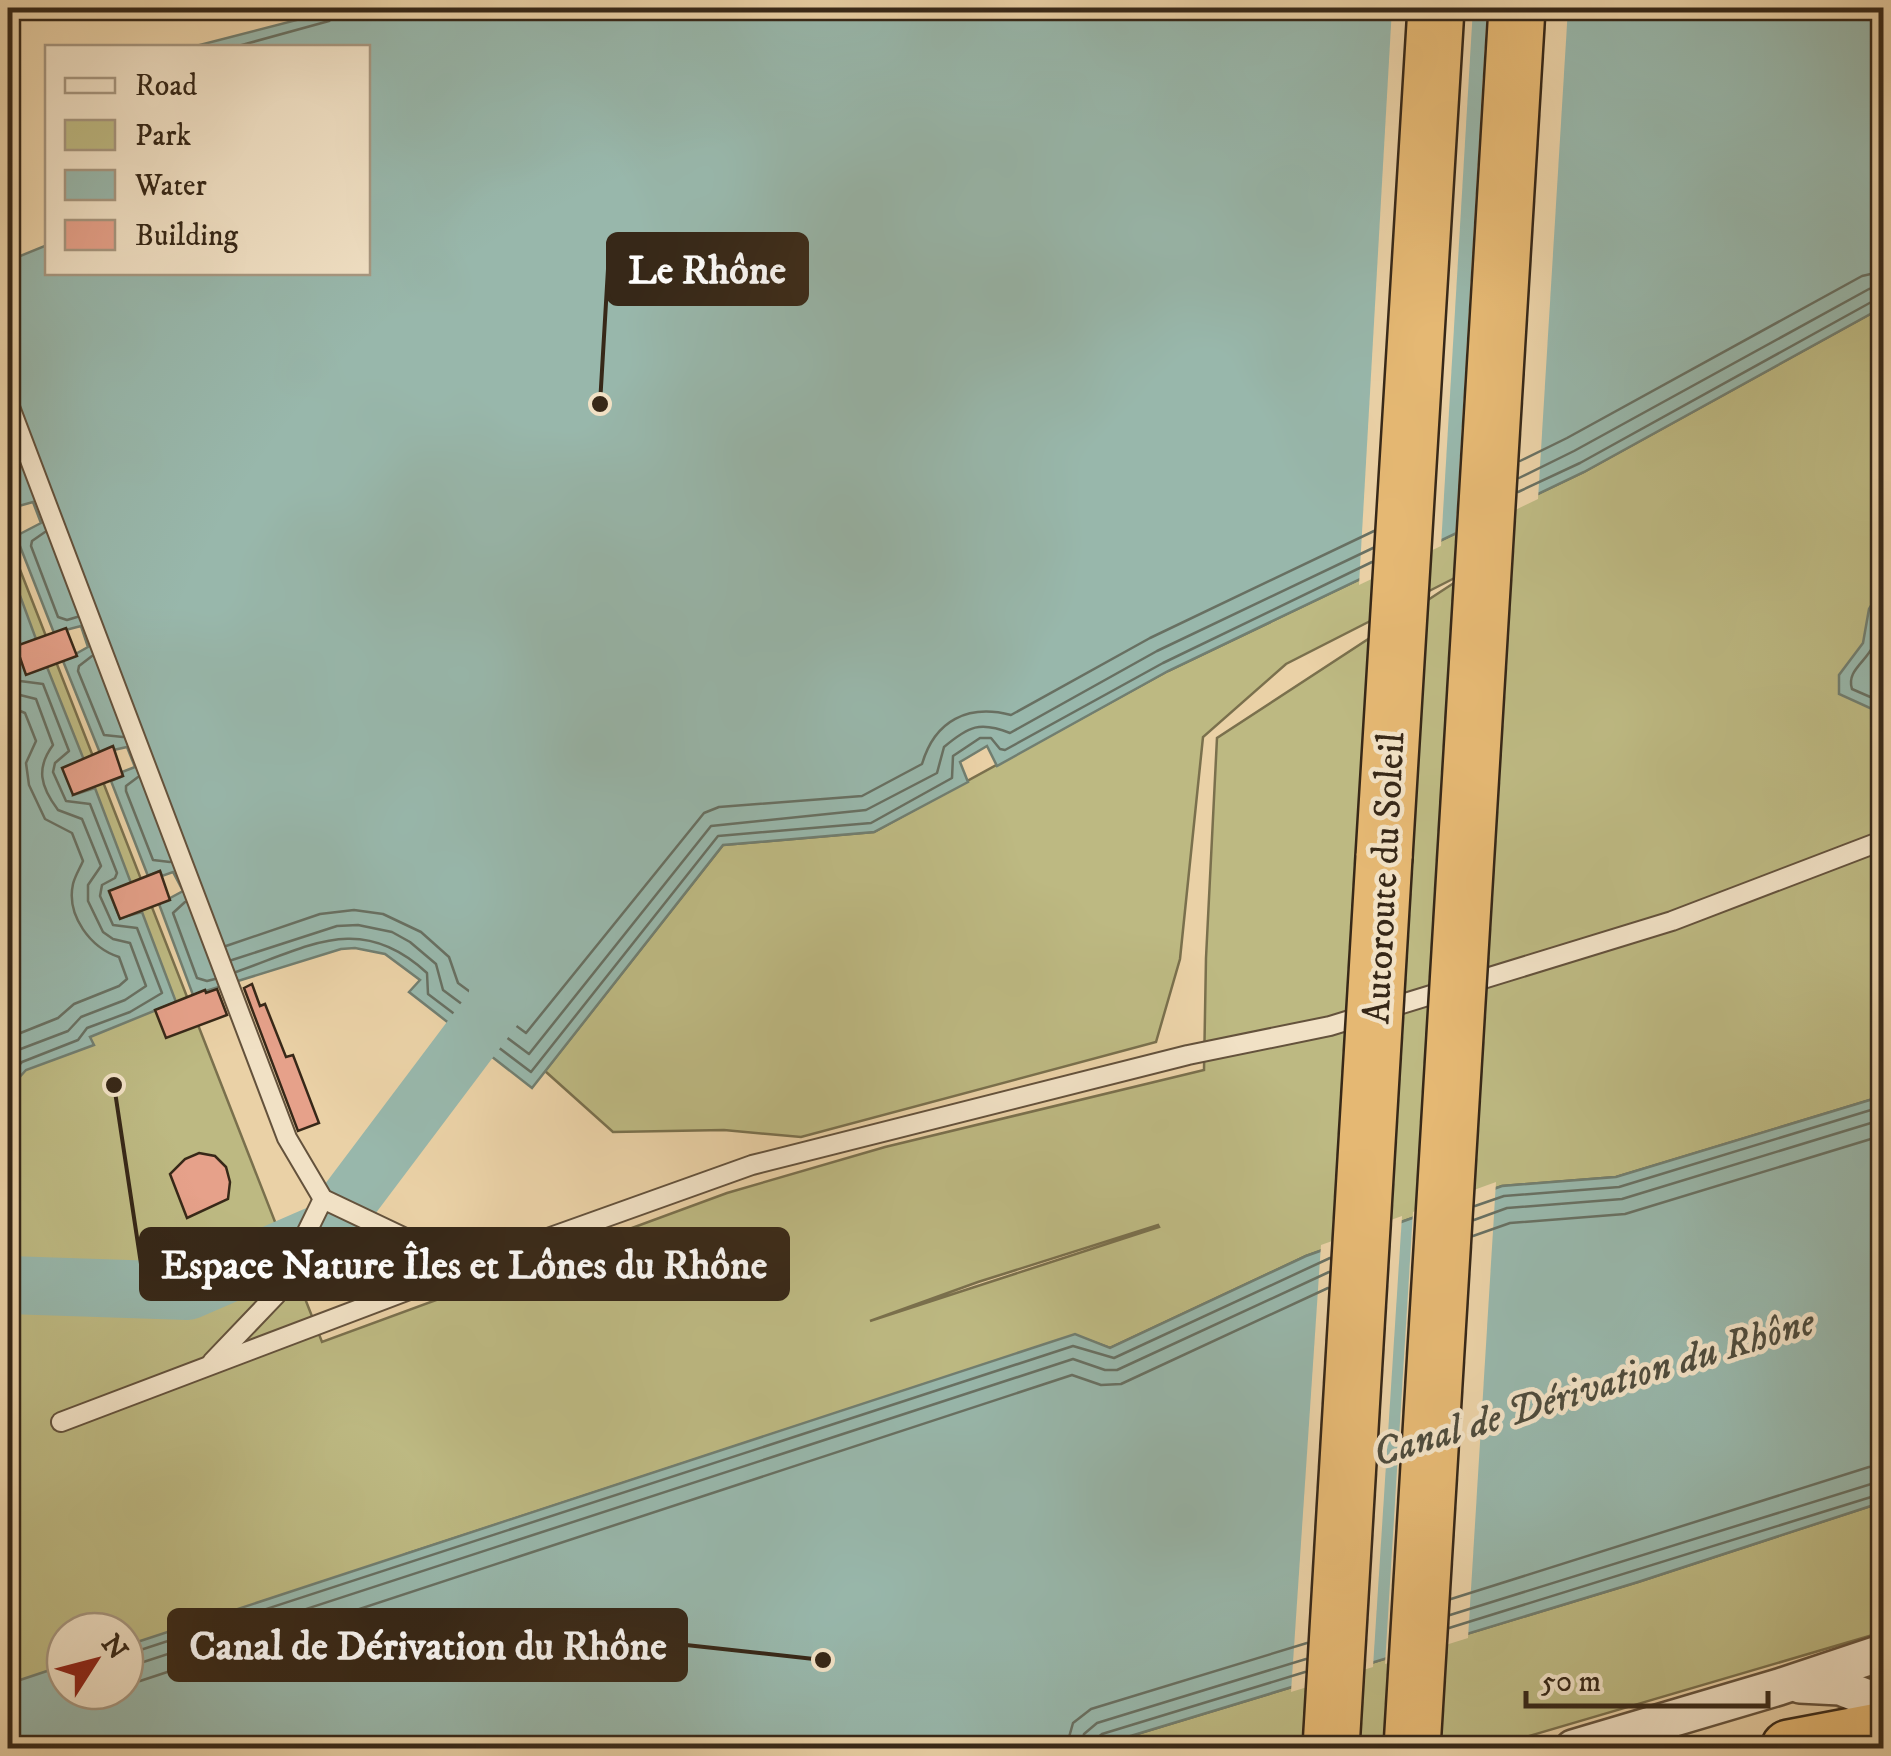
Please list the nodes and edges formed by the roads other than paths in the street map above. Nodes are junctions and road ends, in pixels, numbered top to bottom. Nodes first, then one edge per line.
1 (1436, 8) edge
2 (1517, 8) edge
3 (8, 402) edge
4 (1884, 840) edge
5 (323, 1199) junction
6 (520, 1248) junction
7 (208, 1365) junction
8 (61, 1422) dead end
9 (1884, 1652) edge
10 (1780, 1687) junction
11 (1884, 1704) edge
12 (1884, 1730) edge
13 (1332, 1748) edge
14 (1412, 1748) edge
15 (1574, 1748) edge
16 (1789, 1748) edge

1 - 13 highway, Autoroute du Soleil, bridge
2 - 14 highway, bridge
3 - 5 lane
4 - 6 lane
5 - 6 lane
5 - 7 lane
6 - 7 lane
7 - 8 lane
9 - 10 street
10 - 11 street
10 - 15 street
12 - 16 highway

